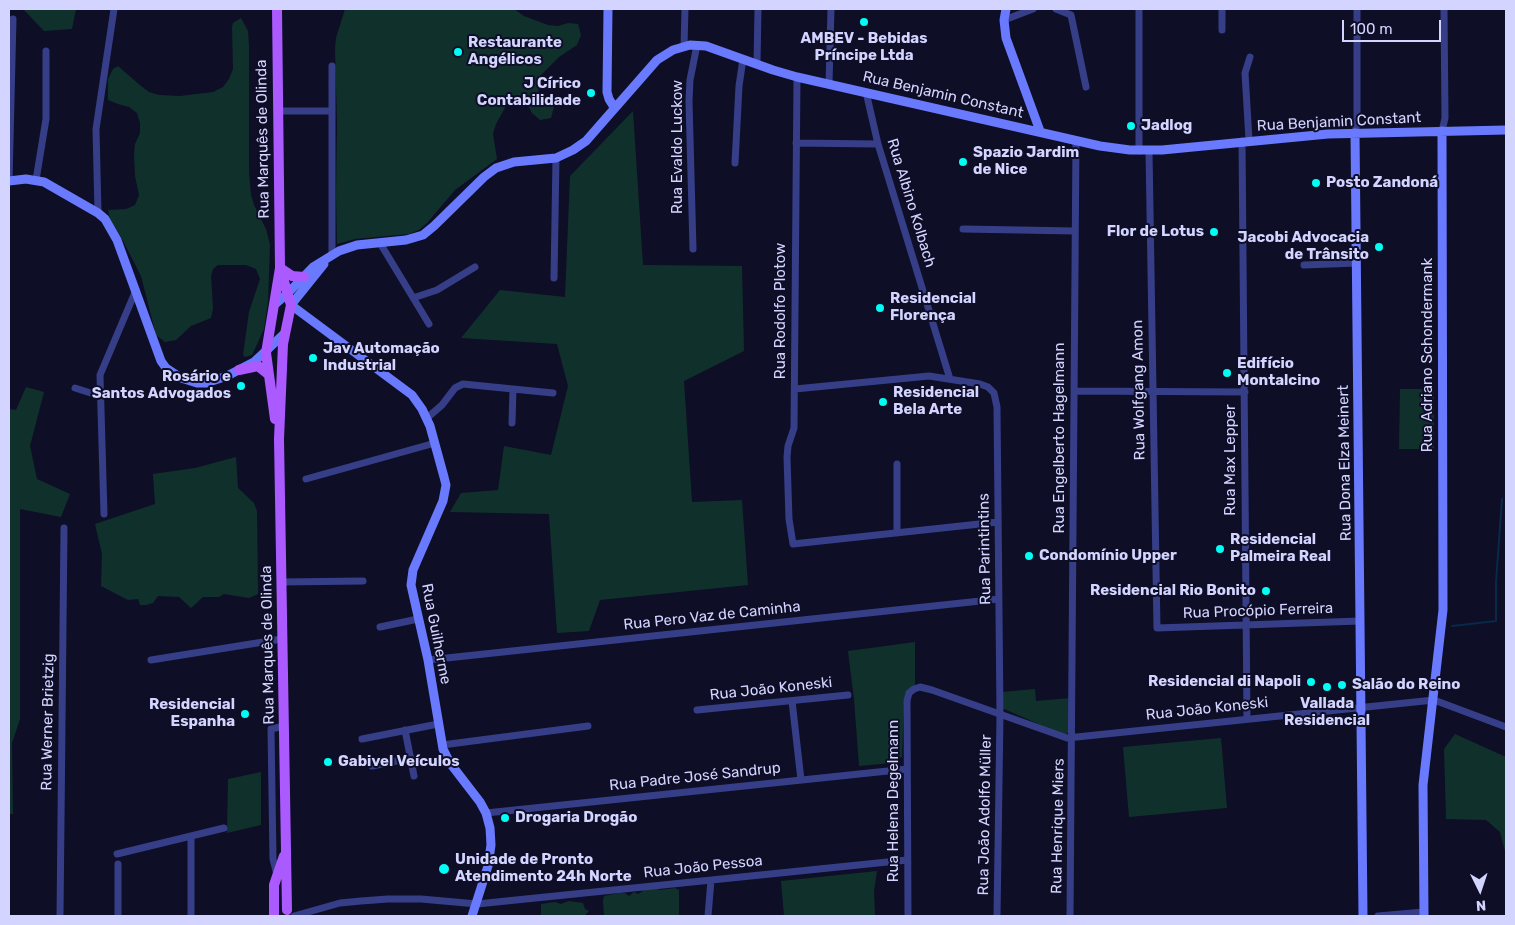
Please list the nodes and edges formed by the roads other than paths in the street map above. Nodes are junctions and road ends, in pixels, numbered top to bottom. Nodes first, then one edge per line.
1 (114, 9) edge
2 (277, 9) edge
3 (608, 9) edge
4 (685, 9) edge
5 (758, 9) edge
6 (831, 9) edge
7 (1006, 9) edge
8 (1033, 9) edge
9 (1056, 9) edge
10 (1139, 9) edge
11 (1222, 9) edge
12 (1357, 9) edge
13 (1444, 9) edge
14 (13, 19) dead end
15 (1004, 20) junction
16 (1222, 30) dead end
17 (697, 45) junction
18 (684, 46) junction
19 (46, 51) dead end
20 (1250, 57) dead end
21 (743, 59) junction
22 (757, 64) junction
23 (332, 66) dead end
24 (797, 77) junction
25 (829, 84) junction
26 (1086, 87) dead end
27 (866, 92) junction
28 (614, 108) junction
29 (278, 111) junction
30 (332, 111) junction
31 (1506, 130) edge
32 (1040, 131) junction
33 (1442, 131) junction
34 (1356, 132) junction
35 (1076, 140) junction
36 (1246, 141) junction
37 (796, 143) junction
38 (878, 144) junction
39 (1139, 151) junction
40 (1149, 151) junction
41 (556, 158) junction
42 (735, 163) dead end
43 (36, 180) junction
44 (9, 181) edge
45 (98, 213) junction
46 (963, 229) dead end
47 (1075, 231) junction
48 (380, 243) junction
49 (693, 249) dead end
50 (332, 254) junction
51 (1357, 263) junction
52 (1304, 265) dead end
53 (475, 267) dead end
54 (280, 268) junction
55 (304, 277) junction
56 (554, 278) dead end
57 (136, 290) junction
58 (288, 293) junction
59 (413, 298) junction
60 (274, 305) junction
61 (291, 305) junction
62 (307, 317) junction
63 (289, 320) junction
64 (429, 324) dead end
65 (268, 332) junction
66 (285, 332) junction
67 (266, 352) junction
68 (239, 370) junction
69 (268, 374) junction
70 (950, 379) junction
71 (76, 388) dead end
72 (513, 389) junction
73 (794, 389) junction
74 (1074, 391) junction
75 (1153, 391) junction
76 (1245, 392) junction
77 (553, 393) dead end
78 (100, 396) junction
79 (427, 418) junction
80 (512, 423) dead end
81 (279, 439) junction
82 (435, 444) junction
83 (896, 464) dead end
84 (306, 479) dead end
85 (104, 514) dead end
86 (998, 522) junction
87 (64, 528) dead end
88 (897, 533) junction
89 (363, 581) dead end
90 (281, 582) junction
91 (999, 599) junction
92 (418, 619) junction
93 (1360, 621) junction
94 (1247, 625) junction
95 (380, 627) dead end
96 (1157, 628) joint
97 (282, 639) junction
98 (151, 660) dead end
99 (428, 660) junction
100 (914, 689) joint
101 (848, 695) dead end
102 (792, 700) junction
103 (1434, 700) junction
104 (1361, 708) junction
105 (697, 710) dead end
106 (1000, 715) junction
107 (1248, 719) junction
108 (438, 724) junction
109 (284, 726) junction
110 (588, 726) dead end
111 (1506, 727) edge
112 (405, 730) junction
113 (1073, 736) junction
114 (362, 739) dead end
115 (442, 745) junction
116 (411, 758) junction
117 (372, 766) dead end
118 (907, 769) junction
119 (414, 776) dead end
120 (801, 780) junction
121 (486, 813) junction
122 (224, 828) dead end
123 (190, 836) junction
124 (287, 851) junction
125 (117, 854) dead end
126 (907, 860) junction
127 (118, 864) dead end
128 (277, 875) junction
129 (711, 880) junction
130 (287, 884) junction
131 (477, 904) junction
132 (290, 914) edge
133 (1424, 914) edge
134 (60, 916) edge
135 (118, 916) edge
136 (191, 916) edge
137 (274, 916) edge
138 (472, 916) edge
139 (708, 916) edge
140 (908, 916) edge
141 (997, 916) edge
142 (1070, 916) edge
143 (1363, 916) edge
144 (1378, 916) edge

1 - 45 street
2 - 29 main road, Rua Marquês de Olinda
3 - 28 street
4 - 18 street
5 - 22 street
6 - 25 street
7 - 15 street
8 - 15 street
9 - 26 street
10 - 39 street
11 - 16 street
12 - 34 street, Rua Dona Elza Meinert
13 - 33 street, Rua Adriano Schondermank
14 - 44 street
15 - 32 street
17 - 18 street, Rua Benjamin Constant
17 - 21 street, Rua Benjamin Constant
17 - 49 street, Rua Evaldo Luckow
18 - 28 street, Rua Benjamin Constant
19 - 43 street
20 - 36 street, Rua Max Lepper
21 - 22 street, Rua Benjamin Constant
21 - 42 street
22 - 24 street, Rua Benjamin Constant
23 - 30 street
24 - 25 street, Rua Benjamin Constant
24 - 37 street, Rua Rodolfo Plotow
25 - 27 street, Rua Benjamin Constant
27 - 32 street, Rua Benjamin Constant
27 - 38 street, Rua Albino Kolbach
28 - 41 street, Rua Benjamin Constant
29 - 30 street
29 - 54 main road, Rua Marquês de Olinda
30 - 50 street
31 - 33 street, Rua Benjamin Constant
32 - 35 street, Rua Benjamin Constant
33 - 34 street, Rua Benjamin Constant
33 - 103 street, Rua Adriano Schondermank
34 - 36 street, Rua Benjamin Constant
34 - 51 street, Rua Dona Elza Meinert
35 - 39 street, Rua Benjamin Constant
35 - 47 street, Rua Engelberto Hagelmann
36 - 40 street, Rua Benjamin Constant
36 - 76 street, Rua Max Lepper
37 - 38 street
37 - 73 street, Rua Rodolfo Plotow
38 - 70 street, Rua Albino Kolbach
39 - 40 street, Rua Benjamin Constant
40 - 75 street, Rua Wolfgang Amon
41 - 48 street, Rua Benjamin Constant
41 - 56 street
43 - 44 street
43 - 45 street
45 - 57 street
46 - 47 street
47 - 74 street, Rua Engelberto Hagelmann
48 - 50 street, Rua Benjamin Constant
48 - 59 street
50 - 55 street, Rua Benjamin Constant
50 - 61 street
51 - 52 street
51 - 93 street, Rua Dona Elza Meinert
53 - 59 street
54 - 55 main road
54 - 58 main road, Rua Marquês de Olinda
54 - 60 main road, Rua Marquês de Olinda
55 - 58 street, Rua Benjamin Constant
57 - 68 street
57 - 78 street
58 - 60 street, Rua Benjamin Constant
58 - 61 main road, Rua Marquês de Olinda
59 - 64 street
60 - 61 main road
60 - 65 main road, Rua Marquês de Olinda
61 - 62 street, Rua Guilherme
61 - 63 main road, Rua Marquês de Olinda
62 - 63 street
62 - 79 street, Rua Guilherme
63 - 66 main road, Rua Marquês de Olinda
65 - 66 main road
65 - 67 main road, Rua Marquês de Olinda
65 - 68 street
66 - 67 street
66 - 81 main road, Rua Marquês de Olinda
67 - 68 street
67 - 69 main road, Rua Marquês de Olinda
68 - 69 main road
69 - 81 main road, Rua Marquês de Olinda
70 - 73 street
70 - 86 street, Rua Parintintins
71 - 78 street
72 - 77 street
72 - 79 street
72 - 80 street
73 - 88 street, Rua Rodolfo Plotow
74 - 75 street
74 - 113 street, Rua Engelberto Hagelmann
75 - 76 street
75 - 96 street, Rua Wolfgang Amon
76 - 94 street, Rua Max Lepper
78 - 85 street
79 - 82 street, Rua Guilherme
81 - 90 main road, Rua Marquês de Olinda
82 - 84 street
82 - 92 street, Rua Guilherme
83 - 88 street
86 - 88 street
86 - 91 street, Rua Parintintins
87 - 134 street, Rua Werner Brietzig
89 - 90 street
90 - 97 main road, Rua Marquês de Olinda
91 - 99 street, Rua Pero Vaz de Caminha
91 - 106 street, Rua Parintintins
92 - 95 street
92 - 99 street, Rua Guilherme
93 - 94 street, Rua Procópio Ferreira
93 - 104 street, Rua Dona Elza Meinert
94 - 96 street, Rua Procópio Ferreira
94 - 107 street, Rua Max Lepper
97 - 98 street
97 - 109 main road, Rua Marquês de Olinda
99 - 108 street, Rua Guilherme
100 - 106 street, Rua João Koneski
100 - 118 street, Rua Helena Degelmann
101 - 102 street, Rua João Koneski
102 - 105 street, Rua João Koneski
102 - 120 street
103 - 104 street, Rua João Koneski
103 - 111 street, Rua João Koneski
103 - 133 street, Rua Adriano Schondermank
104 - 107 street, Rua João Koneski
104 - 143 street, Rua Dona Elza Meinert
106 - 113 street, Rua João Koneski
106 - 141 street, Rua João Adolfo Müller
107 - 113 street, Rua João Koneski
108 - 112 street
108 - 115 street, Rua Guilherme
109 - 124 main road, Rua Marquês de Olinda
109 - 128 street
110 - 115 street
112 - 114 street
112 - 116 street
113 - 142 street, Rua Henrique Miers
115 - 121 street, Rua Guilherme
116 - 117 street
116 - 119 street
118 - 120 street, Rua Padre José Sandrup
118 - 126 street, Rua Helena Degelmann
120 - 121 street, Rua Padre José Sandrup
121 - 131 street, Rua Guilherme
122 - 123 street
123 - 125 street
123 - 136 street
124 - 128 main road, Rua Marquês de Olinda
124 - 130 main road, Rua Marquês de Olinda
126 - 129 street, Rua João Pessoa
126 - 140 street, Rua Helena Degelmann
127 - 135 street
128 - 130 main road
128 - 137 main road, Rua Marquês de Olinda
129 - 131 street, Rua João Pessoa
129 - 139 street
130 - 132 main road, Rua Marquês de Olinda
131 - 132 street, Rua João Pessoa
131 - 138 street, Rua Guilherme
132 - 137 main road
133 - 144 street

